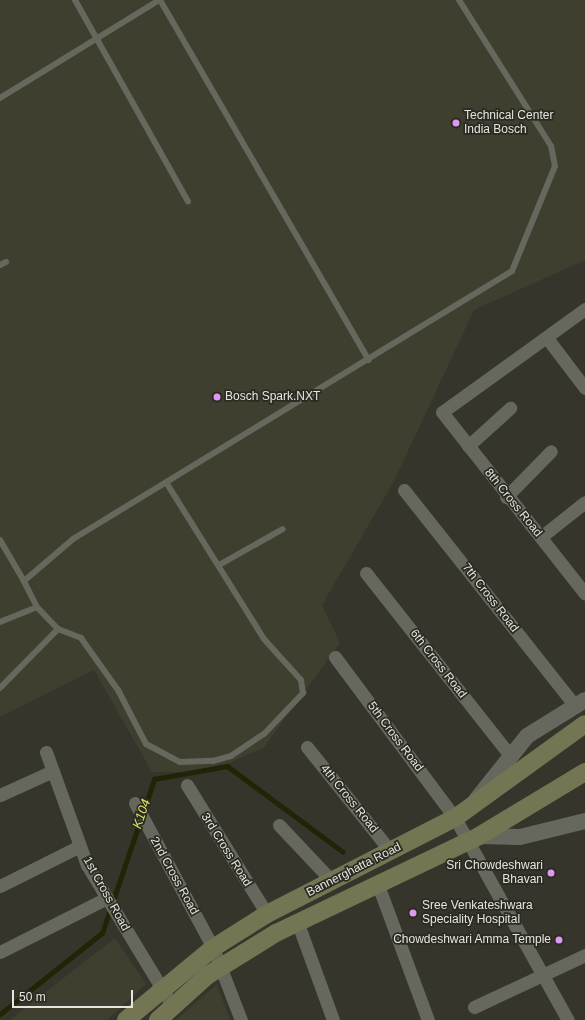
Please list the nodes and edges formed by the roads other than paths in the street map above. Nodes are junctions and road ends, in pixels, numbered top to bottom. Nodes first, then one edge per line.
1 (75, 0) edge
2 (160, 0) edge
3 (459, 0) edge
4 (96, 37) junction
5 (0, 98) edge
6 (188, 201) dead end
7 (585, 309) edge
8 (547, 338) junction
9 (369, 360) junction
10 (585, 388) edge
11 (510, 408) dead end
12 (468, 446) junction
13 (551, 451) dead end
14 (166, 482) junction
15 (404, 490) dead end
16 (506, 497) junction
17 (585, 502) edge
18 (283, 529) dead end
19 (541, 537) junction
20 (0, 540) edge
21 (219, 565) junction
22 (366, 573) dead end
23 (24, 581) junction
24 (585, 594) edge
25 (37, 607) junction
26 (0, 622) edge
27 (58, 629) junction
28 (335, 657) dead end
29 (0, 688) edge
30 (580, 703) edge
31 (585, 724) edge
32 (307, 747) dead end
33 (46, 752) dead end
34 (509, 754) junction
35 (53, 771) junction
36 (585, 772) edge
37 (187, 785) dead end
38 (0, 795) edge
39 (134, 803) dead end
40 (462, 813) junction
41 (585, 821) edge
42 (279, 825) dead end
43 (474, 839) junction
44 (80, 846) junction
45 (391, 852) junction
46 (332, 881) junction
47 (378, 885) junction
48 (0, 886) edge
49 (107, 898) junction
50 (267, 914) junction
51 (297, 921) junction
52 (213, 948) junction
53 (0, 952) edge
54 (585, 955) edge
55 (221, 966) junction
56 (543, 975) junction
57 (160, 988) junction
58 (173, 1007) junction
59 (474, 1007) dead end
60 (126, 1020) edge
61 (158, 1020) edge
62 (241, 1020) edge
63 (333, 1020) edge
64 (428, 1020) edge
65 (568, 1020) edge

1 - 4 lane
2 - 4 lane
2 - 9 lane
3 - 9 lane
4 - 5 lane
4 - 6 lane
7 - 8 street
8 - 10 street
8 - 12 street, 8th Cross Road
9 - 14 lane
11 - 12 street
12 - 16 street, 8th Cross Road
13 - 16 street
14 - 21 lane
14 - 23 lane
15 - 30 street, 7th Cross Road
16 - 19 street, 8th Cross Road
17 - 19 street
18 - 21 lane
19 - 24 street, 8th Cross Road
20 - 23 lane
21 - 27 lane
22 - 34 street, 6th Cross Road
23 - 25 lane
25 - 26 lane
25 - 27 lane
27 - 29 lane
28 - 40 street, 5th Cross Road
30 - 34 street
31 - 40 main road, Bannerghatta Road
32 - 45 street, 4th Cross Road
33 - 35 street, 1st Cross Road
34 - 40 street
35 - 38 street
35 - 44 street, 1st Cross Road
36 - 43 main road, Bannerghatta Road
37 - 50 street, 3rd Cross Road
39 - 52 street, 2nd Cross Road
40 - 43 street, 5th Cross Road
40 - 45 main road, Bannerghatta Road
41 - 43 street
42 - 46 street
43 - 47 main road, Bannerghatta Road
43 - 56 street, 5th Cross Road
44 - 48 street
44 - 49 street, 1st Cross Road
45 - 46 main road, Bannerghatta Road
46 - 50 main road, Bannerghatta Road
47 - 51 main road, Bannerghatta Road
47 - 64 street
49 - 53 street
49 - 57 street, 1st Cross Road
50 - 52 main road, Bannerghatta Road
51 - 55 main road, Bannerghatta Road
51 - 63 street
52 - 55 street, 2nd Cross Road
52 - 57 main road, Bannerghatta Road
54 - 56 street
55 - 58 main road, Bannerghatta Road
55 - 62 street
56 - 59 street
56 - 65 street, 5th Cross Road
57 - 58 street, 1st Cross Road
57 - 60 main road, Bannerghatta Road
58 - 61 main road, Bannerghatta Road

